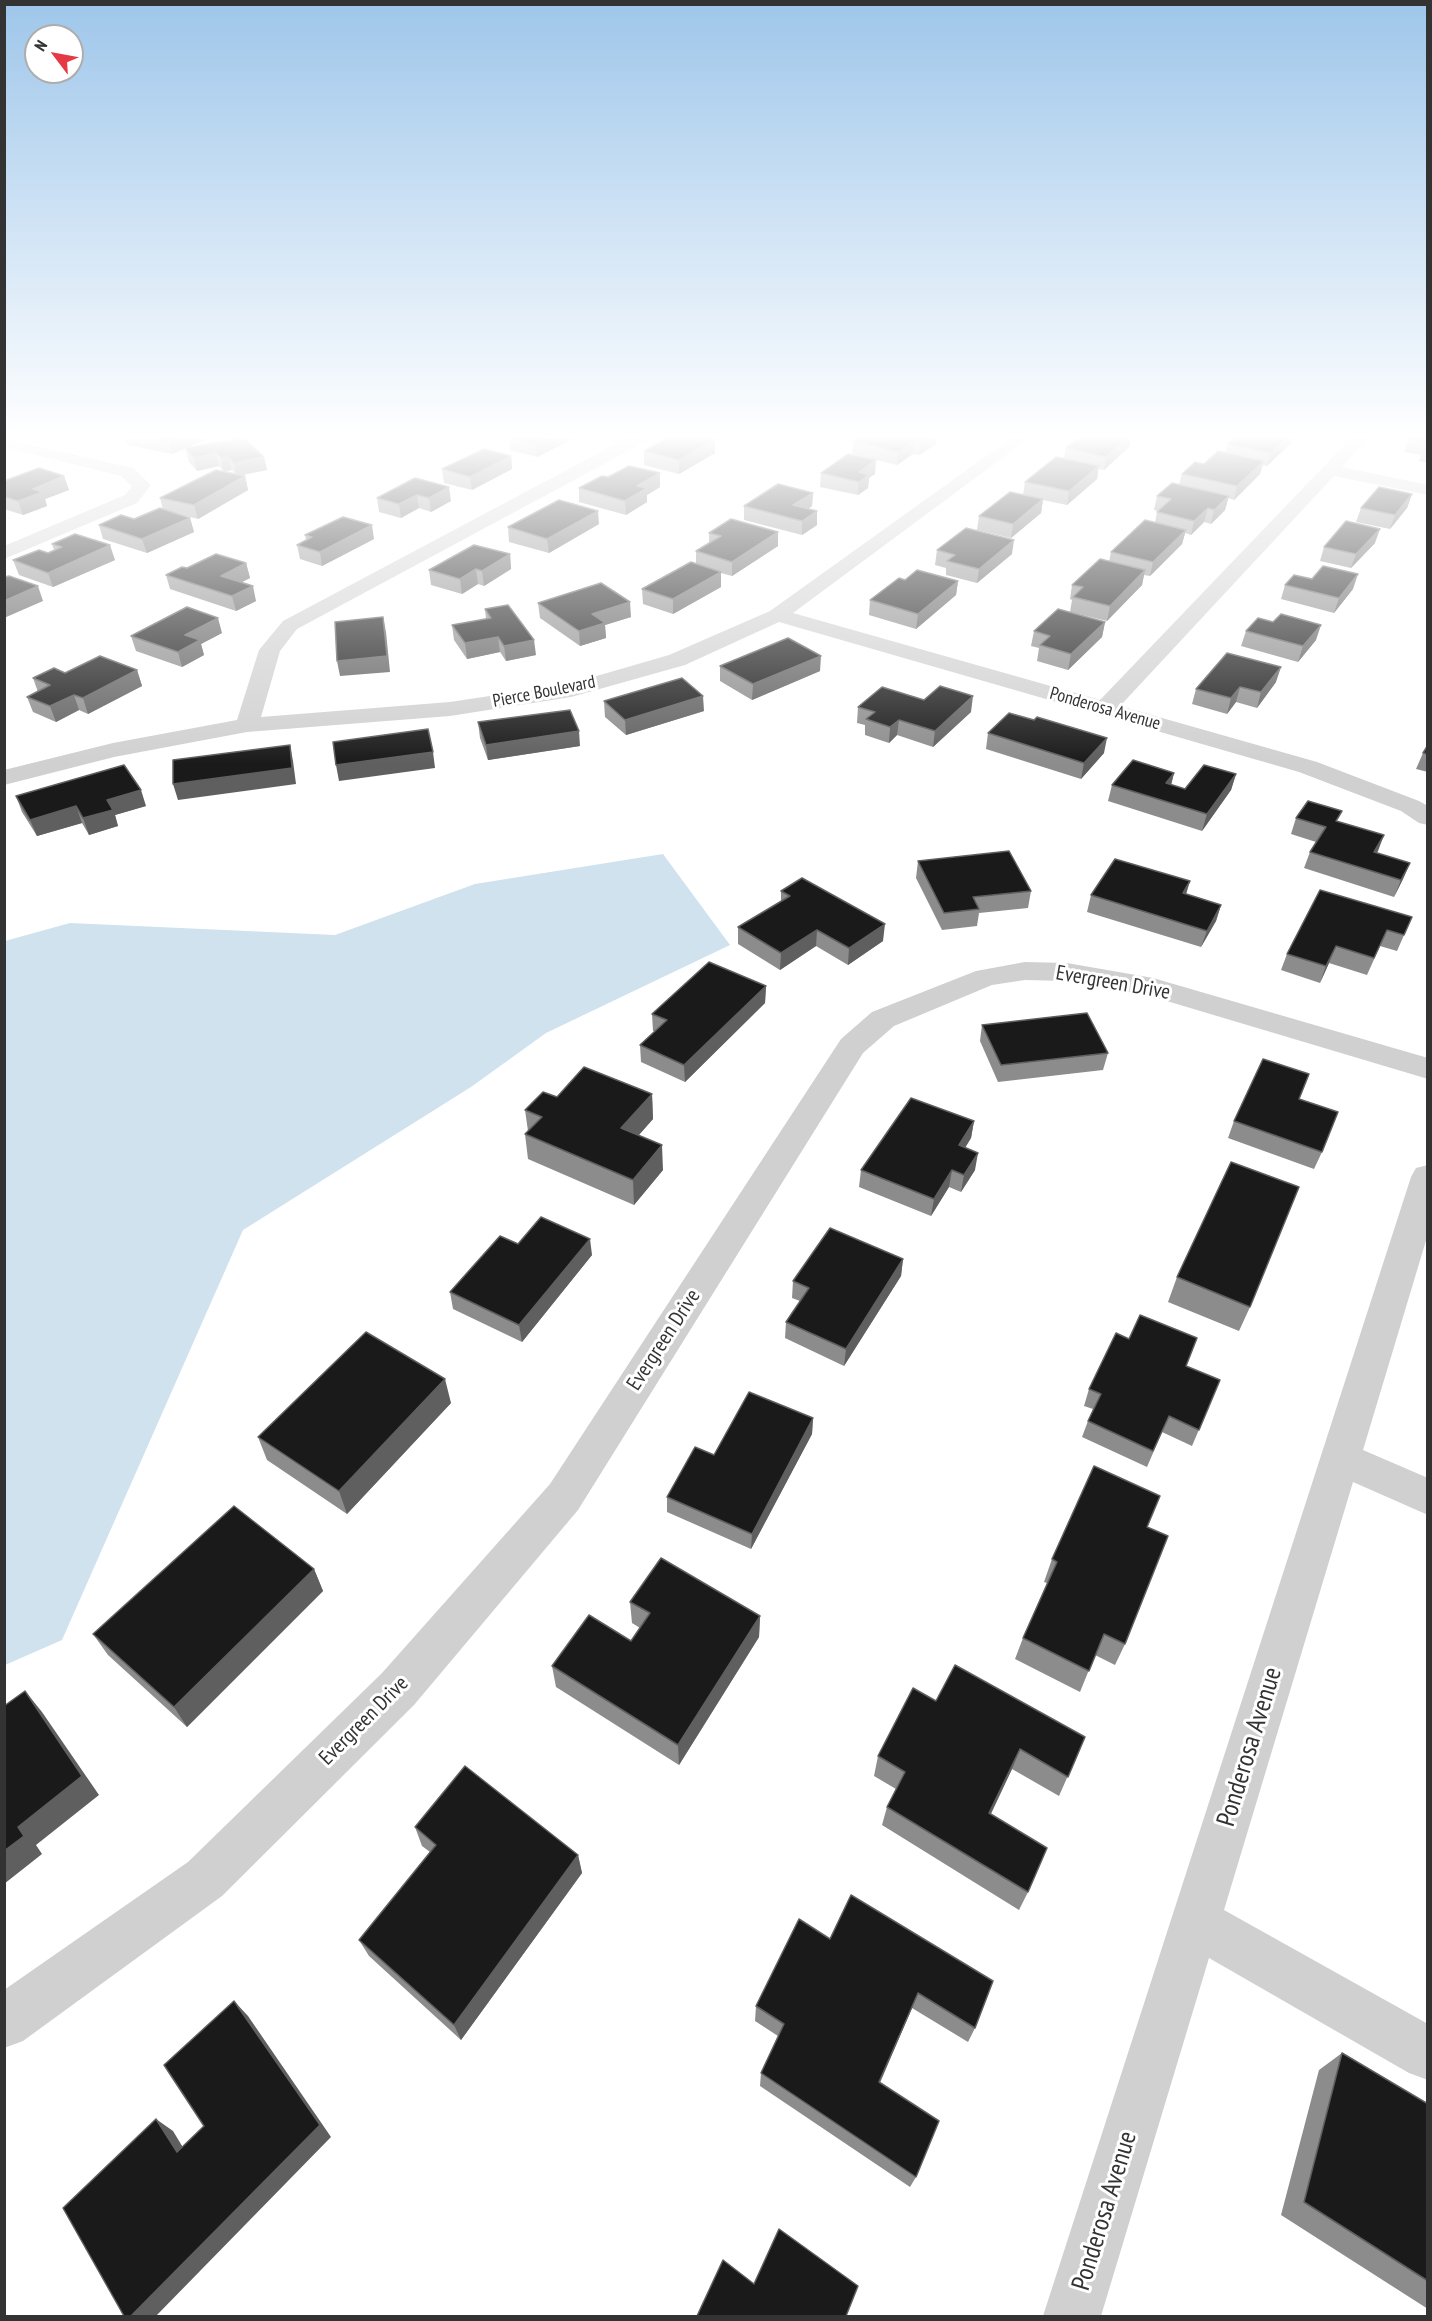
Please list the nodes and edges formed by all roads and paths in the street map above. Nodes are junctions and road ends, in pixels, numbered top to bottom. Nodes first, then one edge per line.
1 (435, 547) edge
2 (870, 547) edge
3 (1256, 547) edge
4 (777, 615) junction
5 (1104, 709) junction
6 (247, 725) junction
7 (4, 778) edge
8 (1428, 818) edge
9 (1428, 1069) edge
10 (1428, 1177) edge
11 (1340, 1458) junction
12 (1428, 1497) edge
13 (1195, 1922) junction
14 (4, 2022) edge
15 (1428, 2054) edge
16 (1072, 2316) edge

1 - 6 street
2 - 4 street, Pierce Boulevard
3 - 5 street
4 - 5 street, Ponderosa Avenue
4 - 6 street, Pierce Boulevard
5 - 8 street, Ponderosa Avenue
6 - 7 street, Pierce Boulevard
9 - 14 street, Evergreen Drive
10 - 11 street, Ponderosa Avenue
11 - 12 street
11 - 13 street, Ponderosa Avenue
13 - 15 street
13 - 16 street, Ponderosa Avenue

